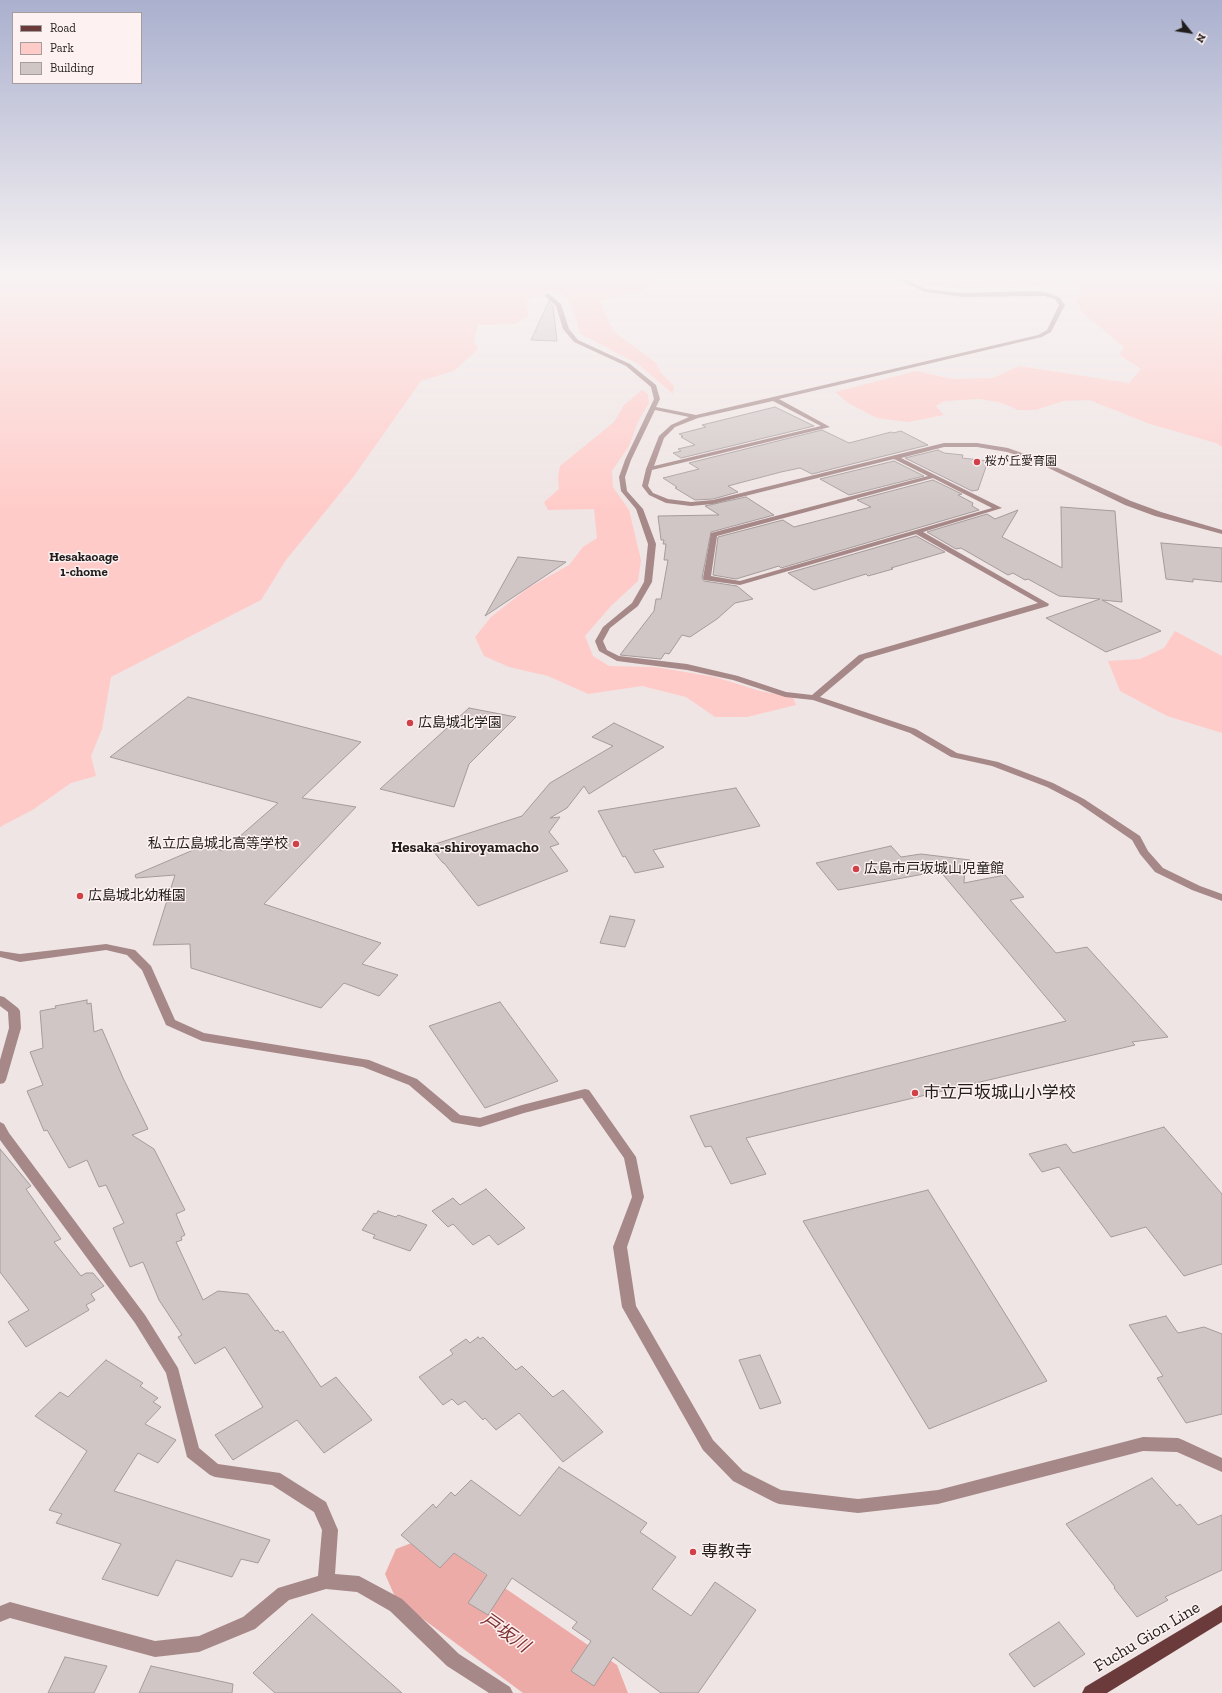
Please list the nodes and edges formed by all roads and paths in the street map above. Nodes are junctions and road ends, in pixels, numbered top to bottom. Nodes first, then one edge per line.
1 (602, 353) edge
2 (968, 353) edge
3 (774, 399) junction
4 (654, 408) junction
5 (696, 417) junction
6 (895, 456) junction
7 (649, 469) junction
8 (934, 476) junction
9 (916, 531) junction
10 (1222, 532) edge
11 (814, 698) junction
12 (1222, 898) edge
13 (0, 954) edge
14 (0, 1000) edge
15 (0, 1080) edge
16 (0, 1127) edge
17 (1222, 1465) edge
18 (326, 1581) junction
19 (1222, 1613) edge
20 (0, 1614) edge
21 (504, 1693) edge
22 (1091, 1693) edge

1 - 4 street
2 - 3 street
3 - 5 street
3 - 7 street
4 - 5 street
4 - 11 street
5 - 7 street
6 - 7 street
6 - 8 street
6 - 10 street
8 - 9 street
8 - 9 street
9 - 11 street
11 - 12 street
13 - 17 street
14 - 15 street
16 - 18 street
18 - 20 street
18 - 21 street
19 - 22 main road, Fuchu Gion Line

